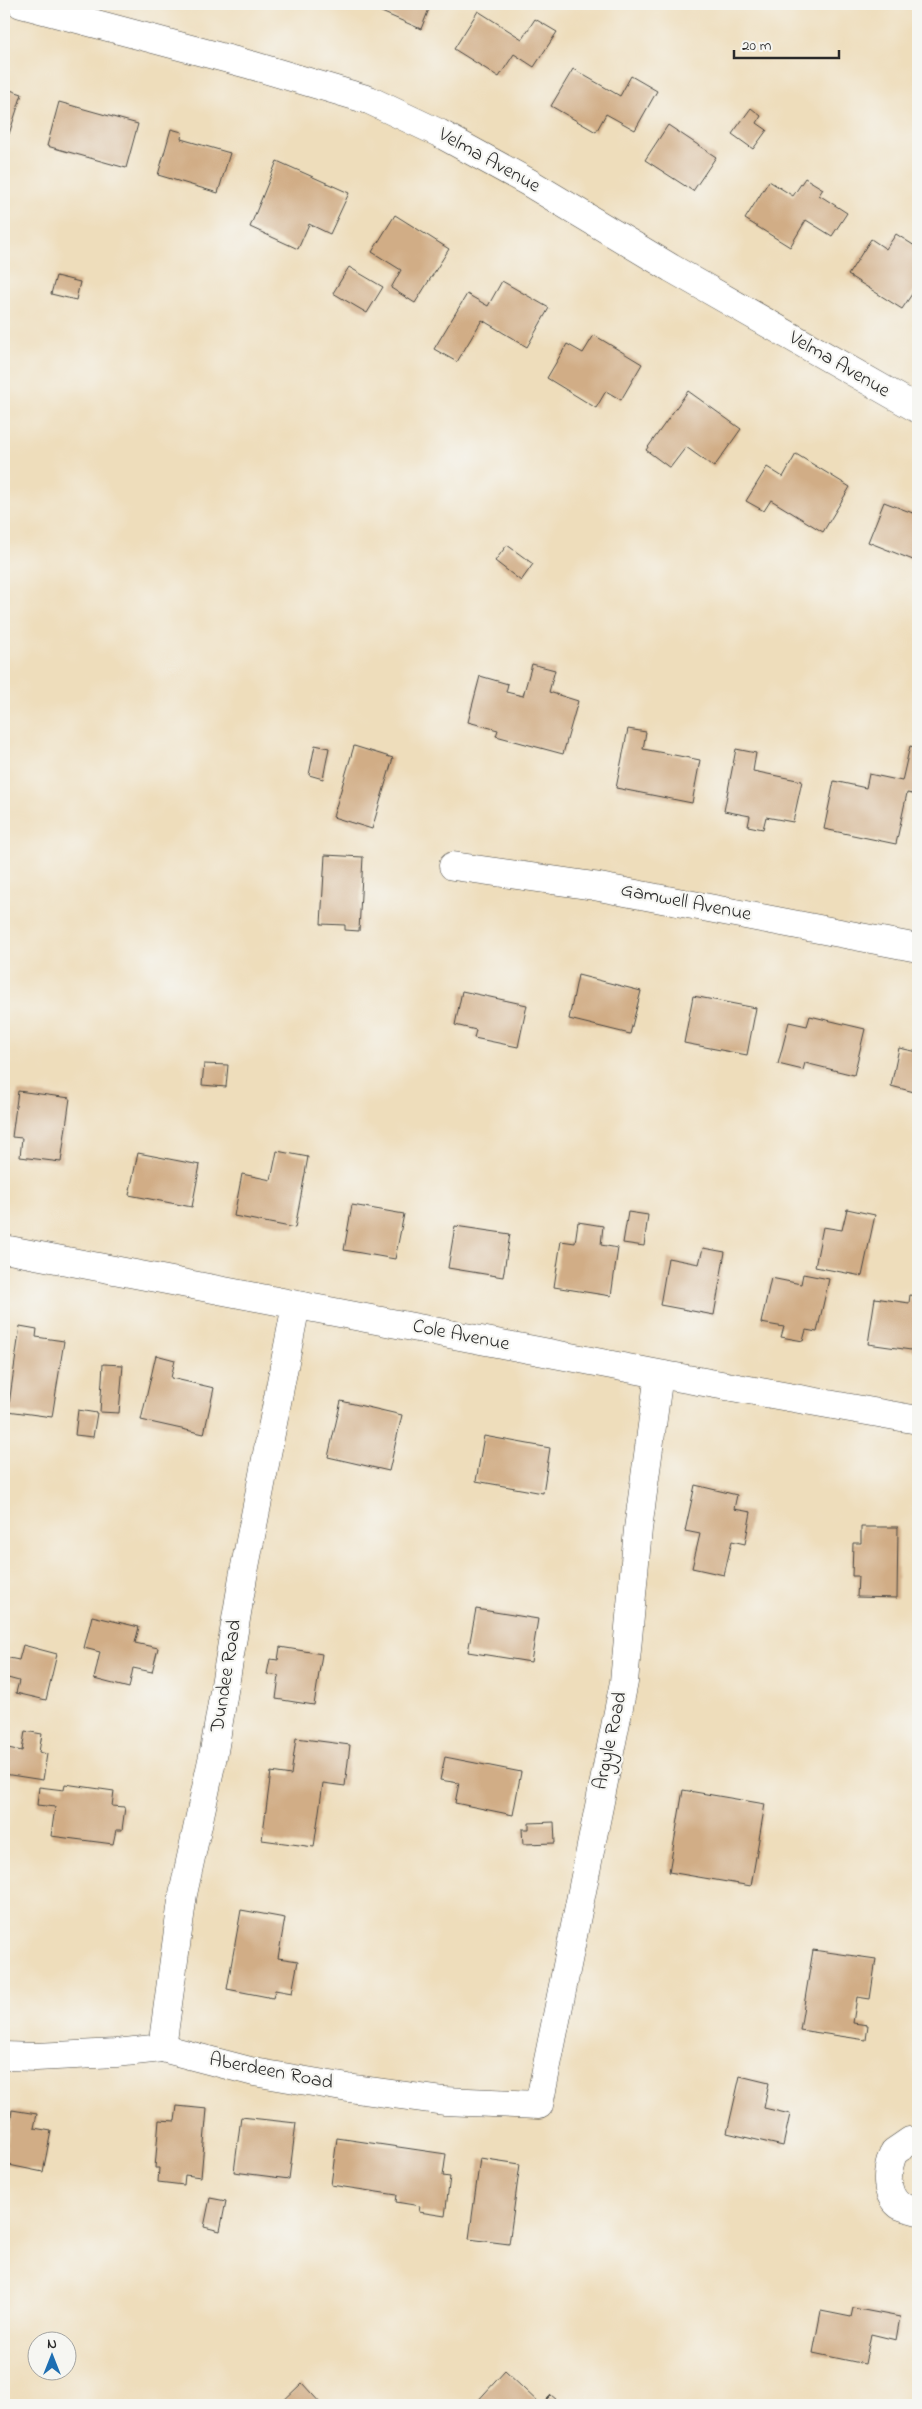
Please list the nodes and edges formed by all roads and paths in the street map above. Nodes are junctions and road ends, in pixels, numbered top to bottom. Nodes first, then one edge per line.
1 (21, 4) edge
2 (918, 409) edge
3 (453, 866) dead end
4 (918, 948) edge
5 (4, 1249) edge
6 (296, 1305) junction
7 (659, 1374) junction
8 (918, 1420) edge
9 (162, 2048) junction
10 (4, 2056) edge
11 (539, 2105) joint
12 (918, 2140) edge
13 (918, 2211) edge

1 - 2 street, Velma Avenue
3 - 4 street, Gamwell Avenue
5 - 6 street, Cole Avenue
6 - 7 street, Cole Avenue
6 - 9 street, Dundee Road
7 - 8 street, Cole Avenue
7 - 11 street, Argyle Road
9 - 10 street, Aberdeen Road
9 - 11 street, Aberdeen Road
12 - 13 street

